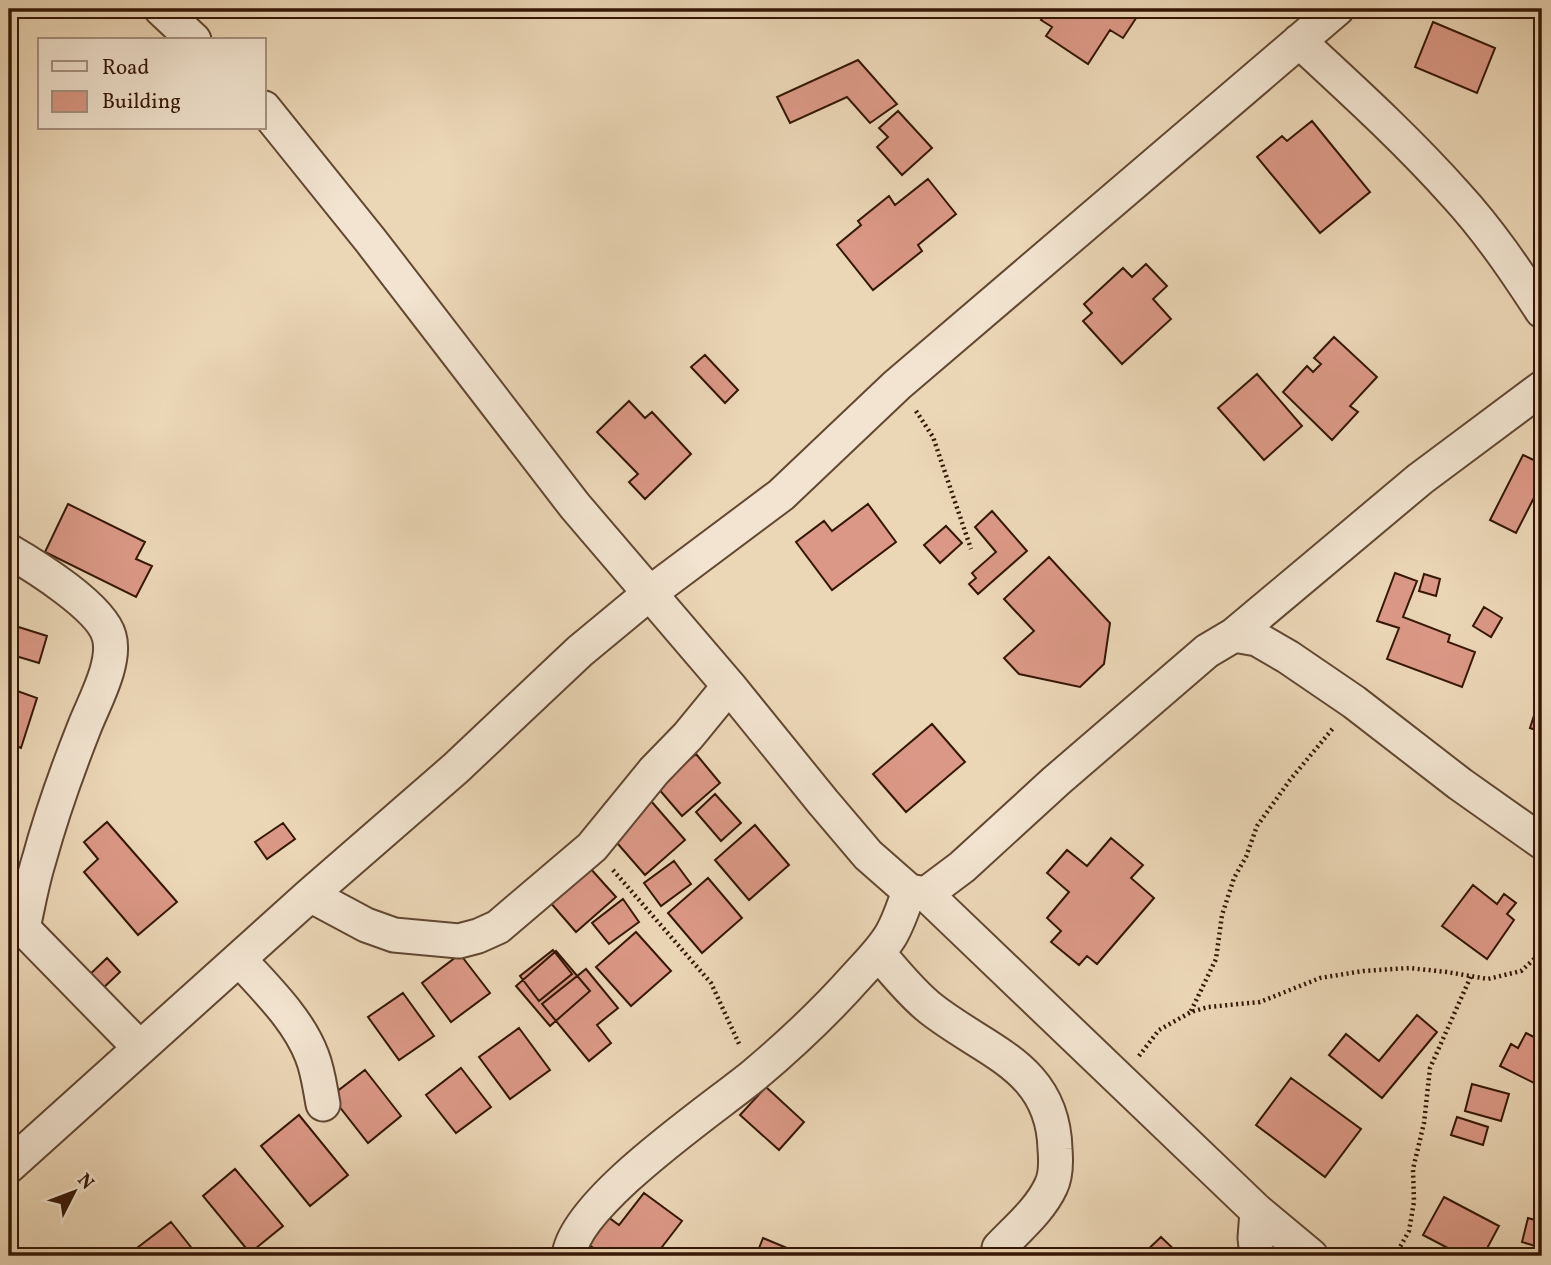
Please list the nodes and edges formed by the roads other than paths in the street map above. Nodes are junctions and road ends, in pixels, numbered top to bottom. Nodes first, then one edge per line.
1 (161, 9) edge
2 (1315, 21) edge
3 (192, 38) edge
4 (266, 110) edge
5 (1542, 311) edge
6 (1542, 388) edge
7 (9, 551) edge
8 (650, 593) junction
9 (1234, 635) junction
10 (729, 686) junction
11 (1542, 842) edge
12 (917, 892) junction
13 (310, 895) junction
14 (16, 921) edge
15 (878, 953) junction
16 (240, 960) junction
17 (139, 1048) junction
18 (323, 1104) dead end
19 (9, 1166) edge
20 (1257, 1210) junction
21 (999, 1248) dead end
22 (569, 1256) edge
23 (1256, 1256) edge
24 (1311, 1256) edge

1 - 3 street
2 - 5 street
2 - 8 street
4 - 8 street
6 - 9 street
7 - 14 street
8 - 10 street
8 - 13 street
9 - 11 street
9 - 12 street
10 - 12 street
10 - 13 street
12 - 15 street
12 - 20 street
13 - 16 street
14 - 17 street
15 - 21 street
15 - 22 street
16 - 17 street
16 - 18 street
17 - 19 street
20 - 23 street
20 - 24 street

